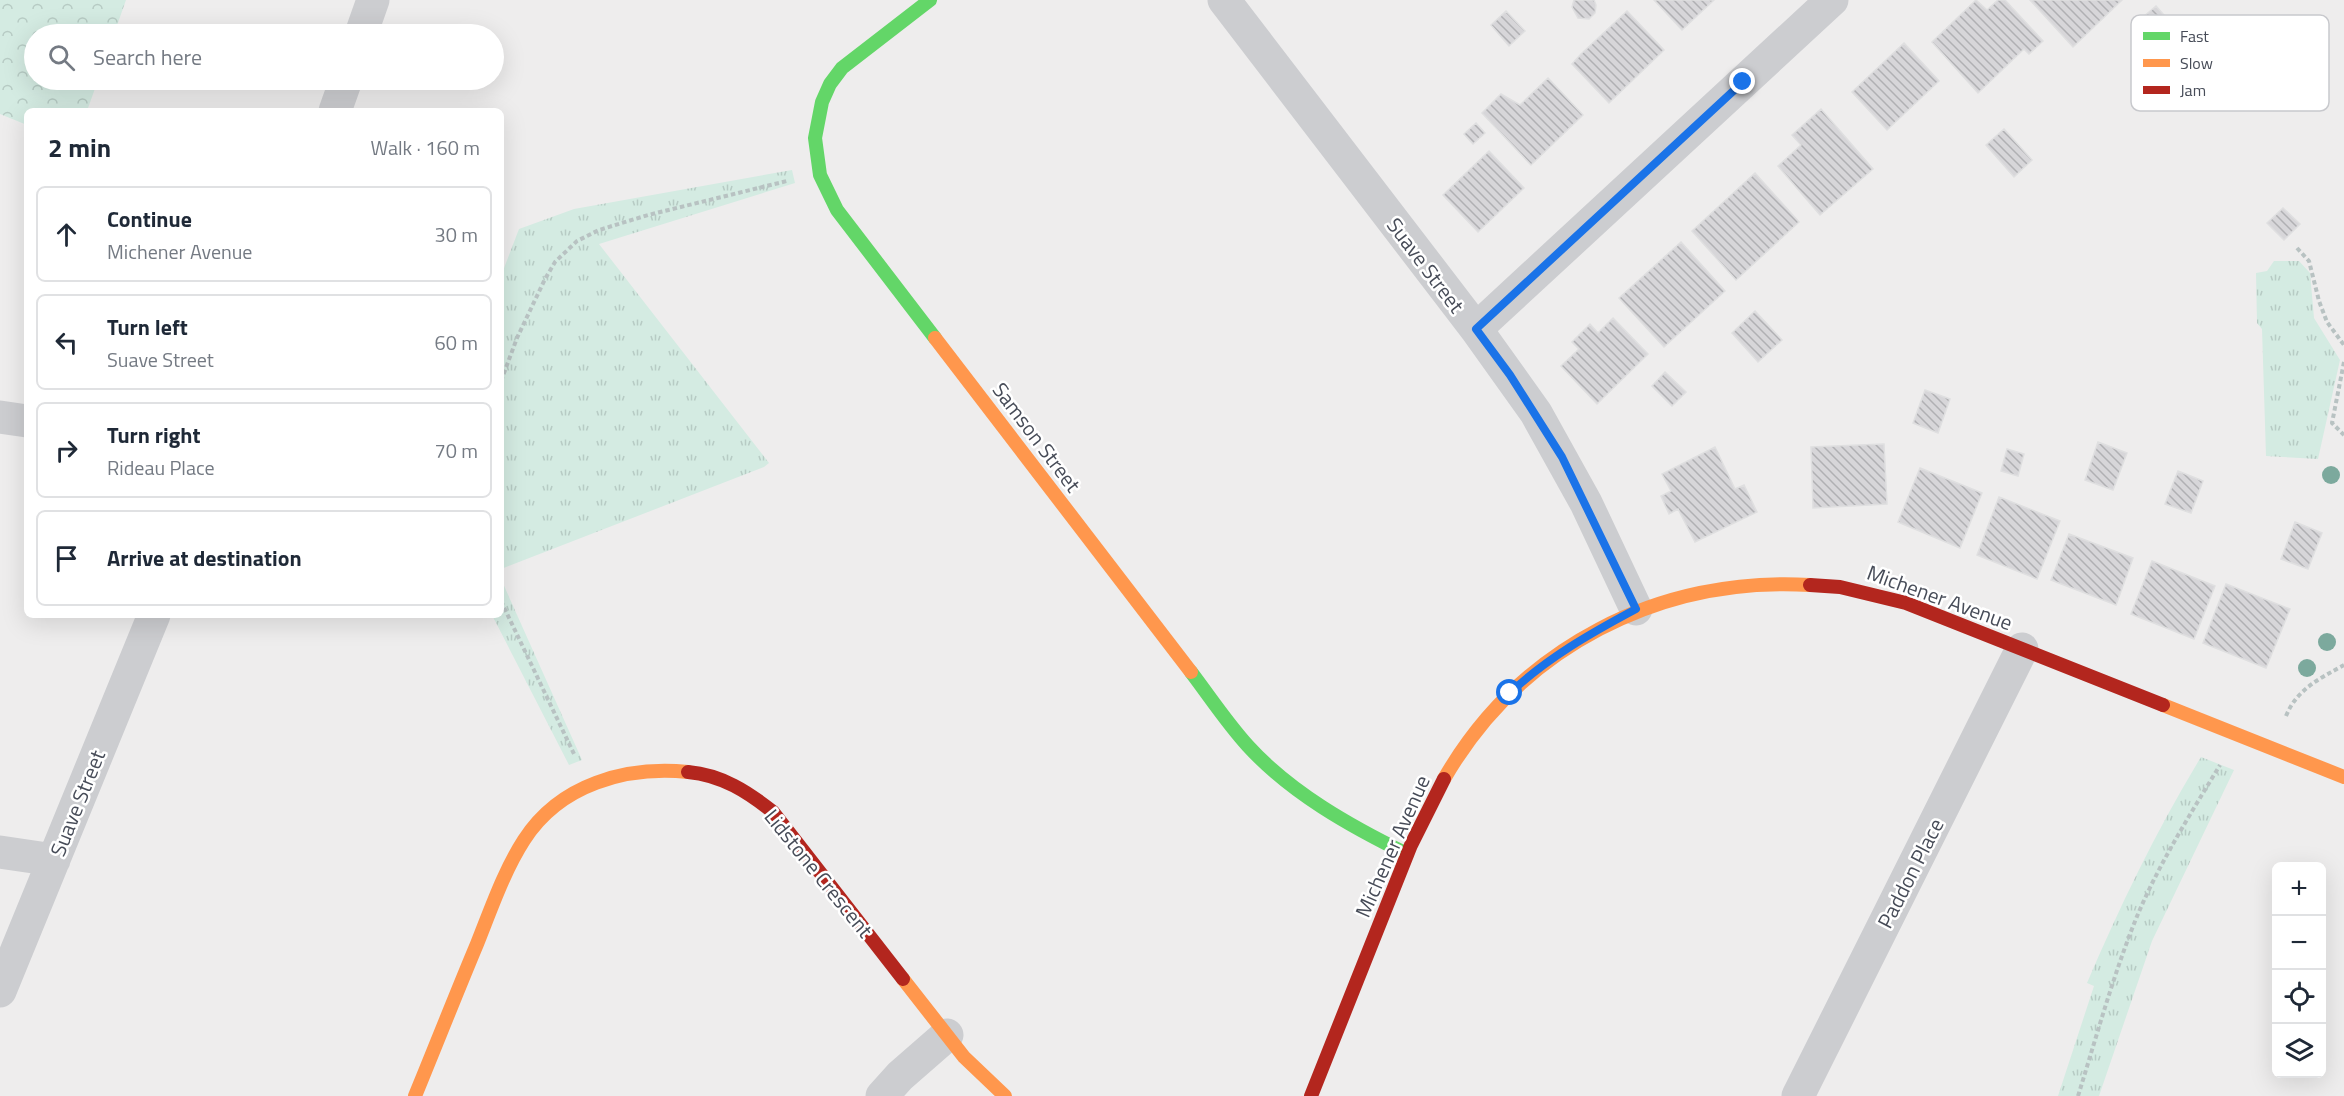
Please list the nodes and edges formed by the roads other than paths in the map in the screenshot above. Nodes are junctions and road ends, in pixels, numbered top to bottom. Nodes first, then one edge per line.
1 (373, 0) edge
2 (930, 0) edge
3 (1224, 0) edge
4 (1832, 0) edge
5 (365, 24) edge
6 (342, 90) edge
7 (336, 108) edge
8 (1476, 329) junction
9 (0, 417) edge
10 (24, 421) edge
11 (1636, 609) junction
12 (153, 618) edge
13 (2022, 649) junction
14 (2344, 777) edge
15 (0, 852) edge
16 (1407, 854) junction
17 (54, 860) junction
18 (0, 991) edge
19 (947, 1035) junction
20 (415, 1096) edge
21 (882, 1096) edge
22 (1005, 1096) edge
23 (1311, 1096) edge
24 (1798, 1096) edge

1 - 5 street
2 - 16 street, Samson Street
3 - 8 street, Suave Street
4 - 8 street
6 - 7 street
8 - 11 street, Suave Street
9 - 10 street
11 - 13 street, Michener Avenue
11 - 16 street, Michener Avenue
12 - 17 street, Suave Street
13 - 14 street, Michener Avenue
13 - 24 street, Paddon Place
15 - 17 street
16 - 23 street, Michener Avenue
17 - 18 street, Suave Street
19 - 20 street, Lidstone Crescent
19 - 21 street
19 - 22 street, Lidstone Crescent

